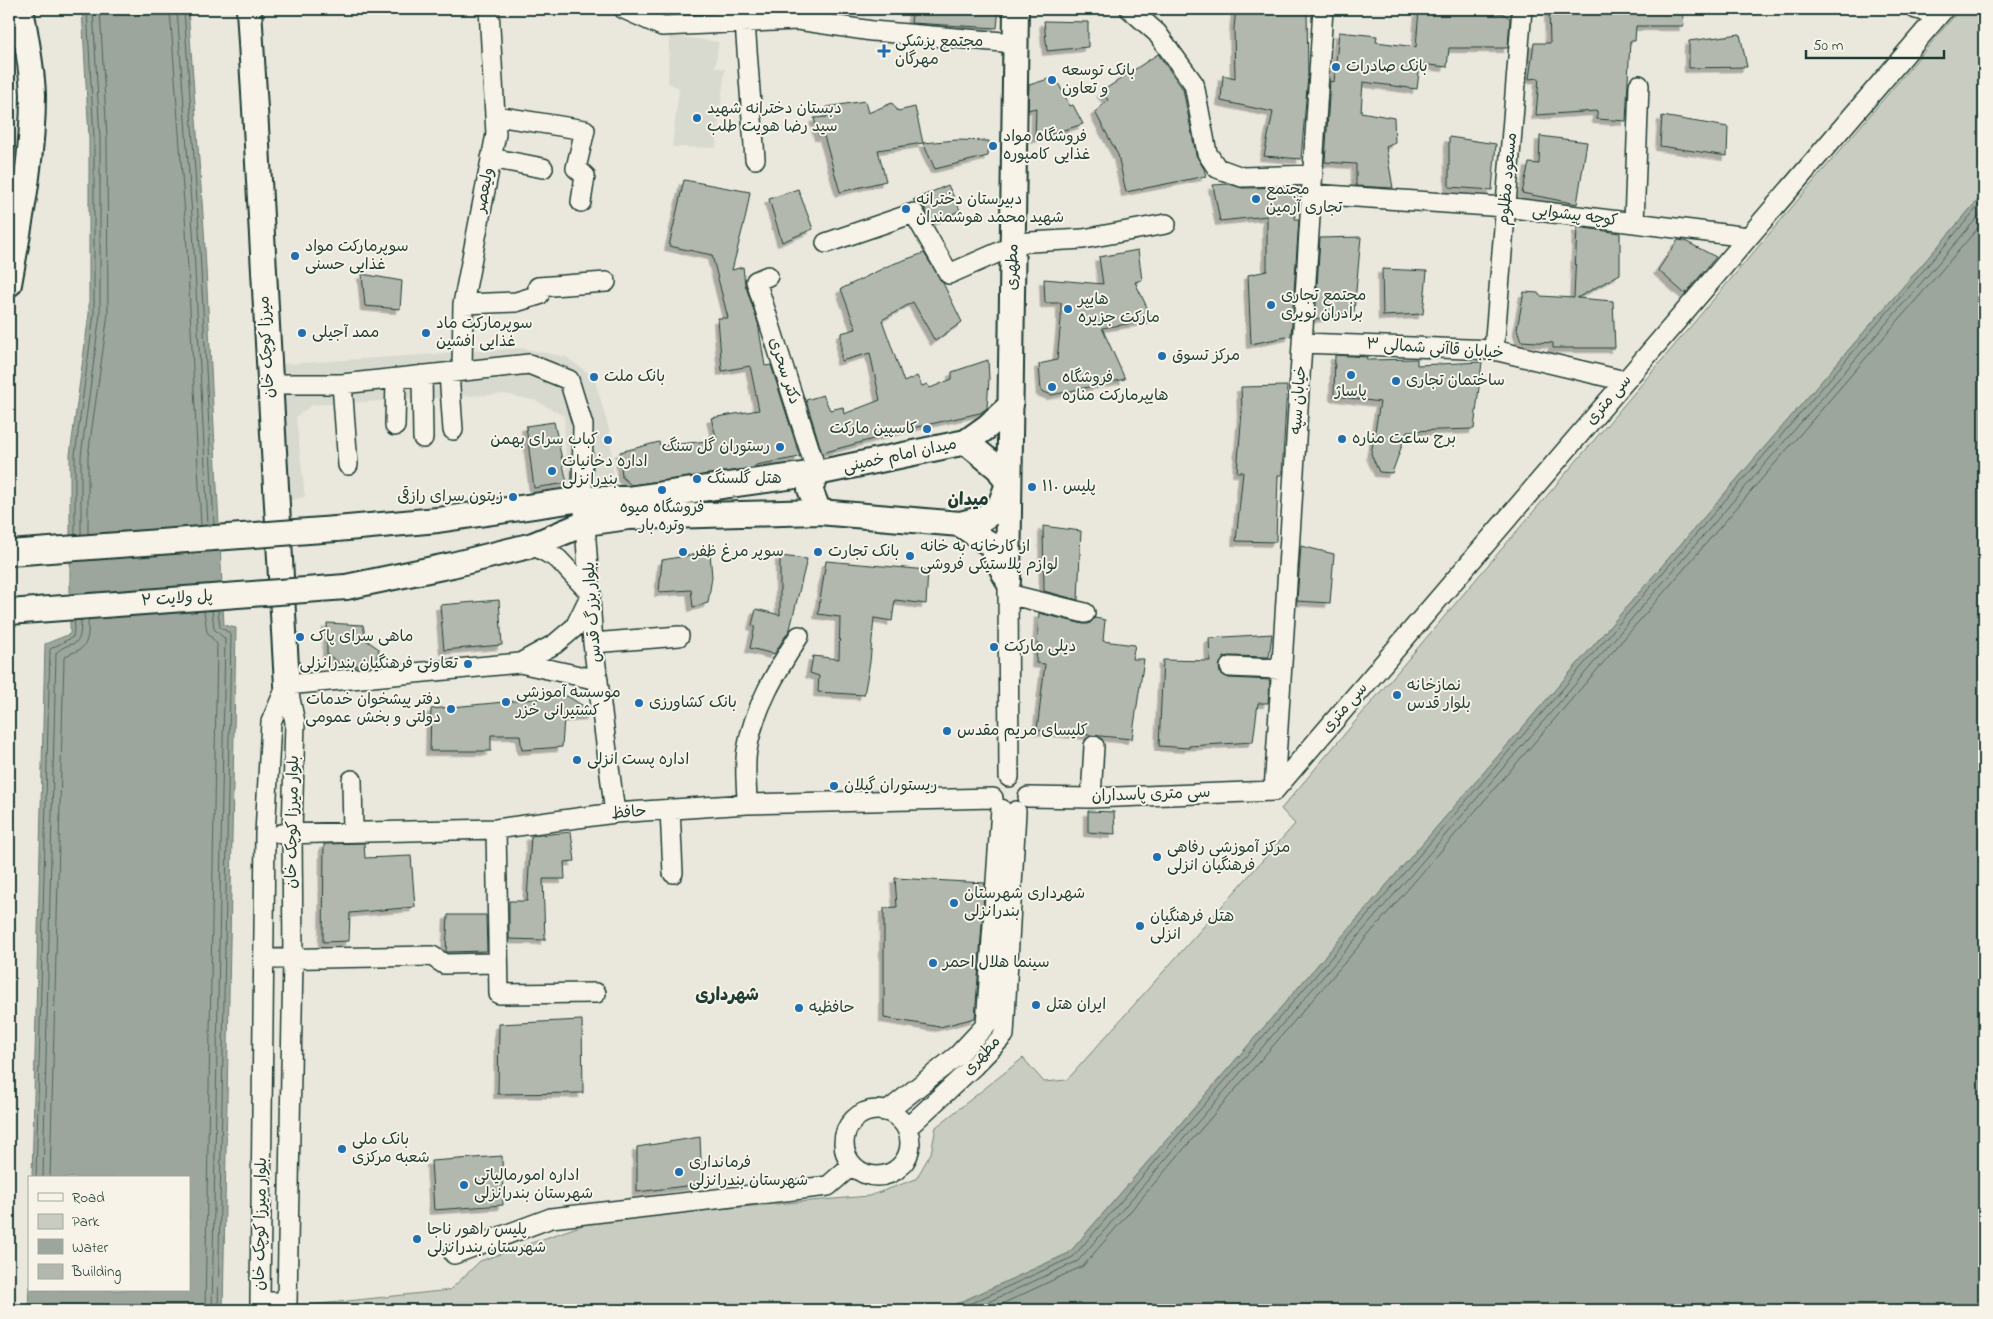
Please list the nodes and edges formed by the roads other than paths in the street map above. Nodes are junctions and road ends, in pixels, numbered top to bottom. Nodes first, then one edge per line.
1 (21, 9) edge
2 (249, 9) edge
3 (489, 9) edge
4 (624, 9) edge
5 (1016, 9) edge
6 (1130, 9) edge
7 (1323, 9) edge
8 (1522, 9) edge
9 (1916, 9) edge
10 (1942, 11) edge
11 (649, 14) edge
12 (745, 23) junction
13 (18, 36) edge
14 (1015, 43) junction
15 (1639, 85) dead end
16 (496, 116) junction
17 (492, 158) junction
18 (755, 159) dead end
19 (543, 168) dead end
20 (1312, 184) junction
21 (581, 202) dead end
22 (1505, 208) junction
23 (1634, 223) junction
24 (1166, 224) dead end
25 (1748, 237) junction
26 (13, 240) edge
27 (826, 243) dead end
28 (1013, 244) junction
29 (768, 276) dead end
30 (606, 282) dead end
31 (9, 284) edge
32 (463, 304) junction
33 (1302, 343) junction
34 (1494, 350) junction
35 (456, 372) junction
36 (422, 375) junction
37 (396, 379) junction
38 (1625, 381) junction
39 (269, 384) junction
40 (342, 384) junction
41 (1011, 406) junction
42 (395, 426) dead end
43 (453, 430) dead end
44 (423, 438) dead end
45 (966, 442) junction
46 (348, 464) dead end
47 (817, 473) junction
48 (1008, 484) junction
49 (583, 499) junction
50 (819, 512) junction
51 (586, 523) junction
52 (960, 524) junction
53 (533, 545) junction
54 (9, 553) edge
55 (1008, 588) junction
56 (591, 594) junction
57 (9, 612) edge
58 (1085, 612) dead end
59 (679, 636) dead end
60 (799, 636) dead end
61 (593, 643) junction
62 (520, 663) junction
63 (1230, 667) dead end
64 (1281, 669) junction
65 (598, 680) junction
66 (287, 685) junction
67 (1094, 746) dead end
68 (1009, 777) junction
69 (352, 780) dead end
70 (1274, 791) junction
71 (1091, 798) junction
72 (747, 804) junction
73 (1009, 804) junction
74 (670, 809) junction
75 (615, 813) junction
76 (496, 829) junction
77 (353, 832) junction
78 (292, 833) junction
79 (265, 834) junction
80 (673, 873) dead end
81 (293, 958) junction
82 (264, 959) junction
83 (497, 963) junction
84 (596, 993) dead end
85 (263, 1080) junction
86 (291, 1080) junction
87 (888, 1111) junction
88 (908, 1128) junction
89 (852, 1165) junction
90 (261, 1189) junction
91 (290, 1189) junction
92 (454, 1254) dead end

1 - 13 main road
2 - 39 main road, میرزا کوچک خان
3 - 16 street, ولیعصر
4 - 11 street
5 - 14 main road, مطهری
6 - 20 street, کوچه پیشوایی
7 - 20 street, خیابان سپه
8 - 22 street, مسعود مظلوم
9 - 10 street
10 - 25 street, سی متری
11 - 12 street
12 - 14 street
12 - 18 street
13 - 26 main road
14 - 28 main road, مطهری
15 - 23 street
16 - 17 street, ولیعصر
16 - 21 street
17 - 19 street
17 - 32 street, ولیعصر
20 - 22 street, کوچه پیشوایی
20 - 33 street, خیابان سپه
22 - 23 street, کوچه پیشوایی
22 - 34 street, مسعود مظلوم
23 - 25 street, کوچه پیشوایی
24 - 28 street
25 - 38 street, سی متری
26 - 31 main road
27 - 28 street
28 - 41 main road, مطهری
29 - 47 street, دکتر سحری
30 - 32 street
32 - 35 street, ولیعصر
33 - 34 street, خیابان قاآنی شمالی ۳
33 - 64 street, خیابان سپه
34 - 38 street, خیابان قاآنی شمالی ۳
35 - 36 street
35 - 43 street, ولیعصر
35 - 49 street, بلوار بزرگ قدس
36 - 37 street
36 - 44 street
37 - 40 street
37 - 42 street
38 - 70 street, سی متری
39 - 40 street
39 - 66 main road, میرزا کوچک خان
40 - 46 street
41 - 45 main road
41 - 48 main road, مطهری
45 - 47 main road, میدان امام خمینی
45 - 48 main road, میدان امام خمینی
47 - 49 main road, میدان امام خمینی
47 - 50 main road
48 - 52 main road
48 - 55 main road
49 - 51 street, بلوار بزرگ قدس
49 - 54 main road, میدان امام خمینی, bridge
50 - 51 main road, پل ولایت ۲
50 - 52 main road
51 - 53 main road, پل ولایت ۲
51 - 56 street, بلوار بزرگ قدس
52 - 55 main road
53 - 56 street
53 - 57 main road, پل ولایت ۲, bridge
55 - 58 street
55 - 68 street
56 - 61 street, بلوار بزرگ قدس
56 - 62 street
59 - 61 street
60 - 72 street
61 - 65 street, بلوار بزرگ قدس
62 - 65 street
62 - 66 street
63 - 64 street
64 - 70 street, خیابان سپه
65 - 75 street, بلوار بزرگ قدس
66 - 78 street, بلوار میرزا کوچک خان
66 - 79 street, بلوار میرزا کوچک خان
67 - 71 street
68 - 73 street
68 - 73 street
69 - 77 street
70 - 71 street, سی متری پاسداران
71 - 73 street, سی متری پاسداران
72 - 73 street, حافظ
72 - 74 street, حافظ
73 - 87 street, مطهری
73 - 88 street, مطهری
74 - 75 street, حافظ
74 - 80 street
75 - 76 street, حافظ
76 - 77 street, حافظ
76 - 83 street
77 - 78 street, حافظ
78 - 79 street, حافظ
78 - 81 street, بلوار میرزا کوچک خان
79 - 82 street, بلوار میرزا کوچک خان
81 - 82 street
81 - 83 street
81 - 86 street, بلوار میرزا کوچک خان
82 - 85 street, بلوار میرزا کوچک خان
83 - 84 street
85 - 86 street
85 - 90 street, بلوار میرزا کوچک خان
86 - 91 street, بلوار میرزا کوچک خان
87 - 88 street
87 - 89 street
88 - 89 street
89 - 92 street
90 - 91 street
90 - 91 street, بلوار میرزا کوچک خان

